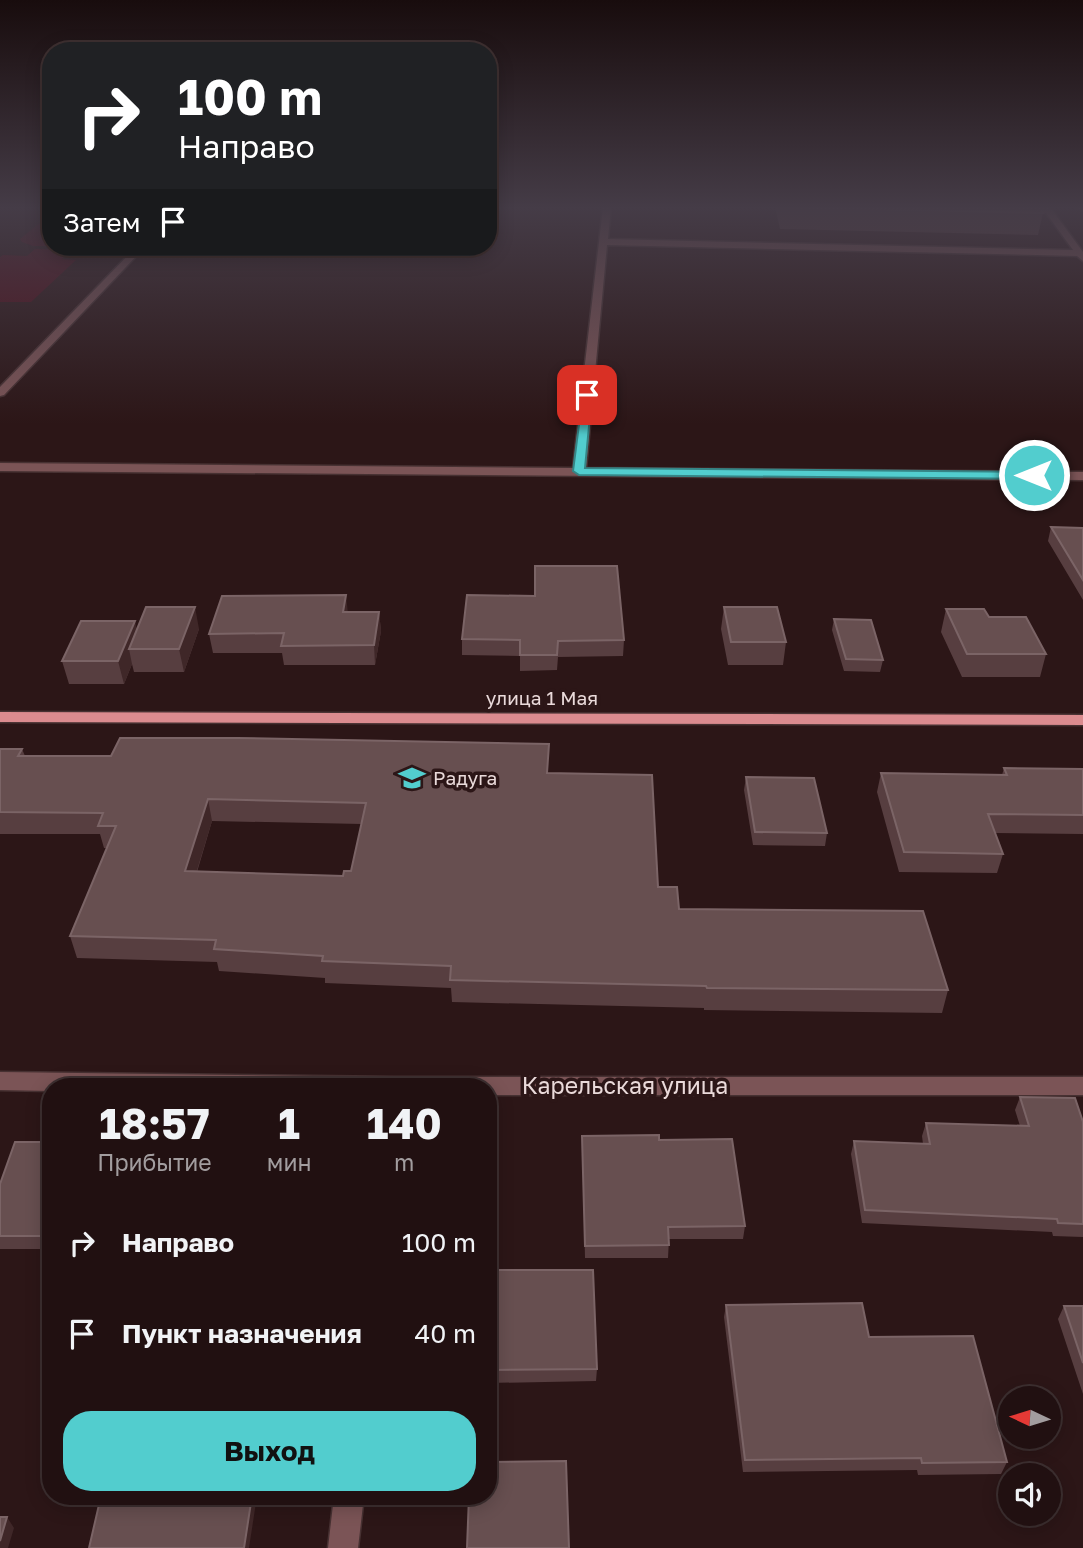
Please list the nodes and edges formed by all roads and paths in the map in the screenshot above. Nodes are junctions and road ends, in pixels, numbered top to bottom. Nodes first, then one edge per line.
1 (110, 279) edge
2 (600, 279) edge
3 (0, 393) edge
4 (0, 467) edge
5 (579, 471) junction
6 (1083, 476) edge
7 (0, 717) edge
8 (1083, 720) edge
9 (0, 1081) edge
10 (42, 1082) edge
11 (497, 1086) edge
12 (1083, 1086) edge
13 (348, 1505) edge
14 (343, 1548) edge

1 - 3 street
2 - 5 street
4 - 5 street
5 - 6 street
7 - 8 main road, улица 1 Мая
9 - 10 street, Карельская улица
11 - 12 street, Карельская улица
13 - 14 street

